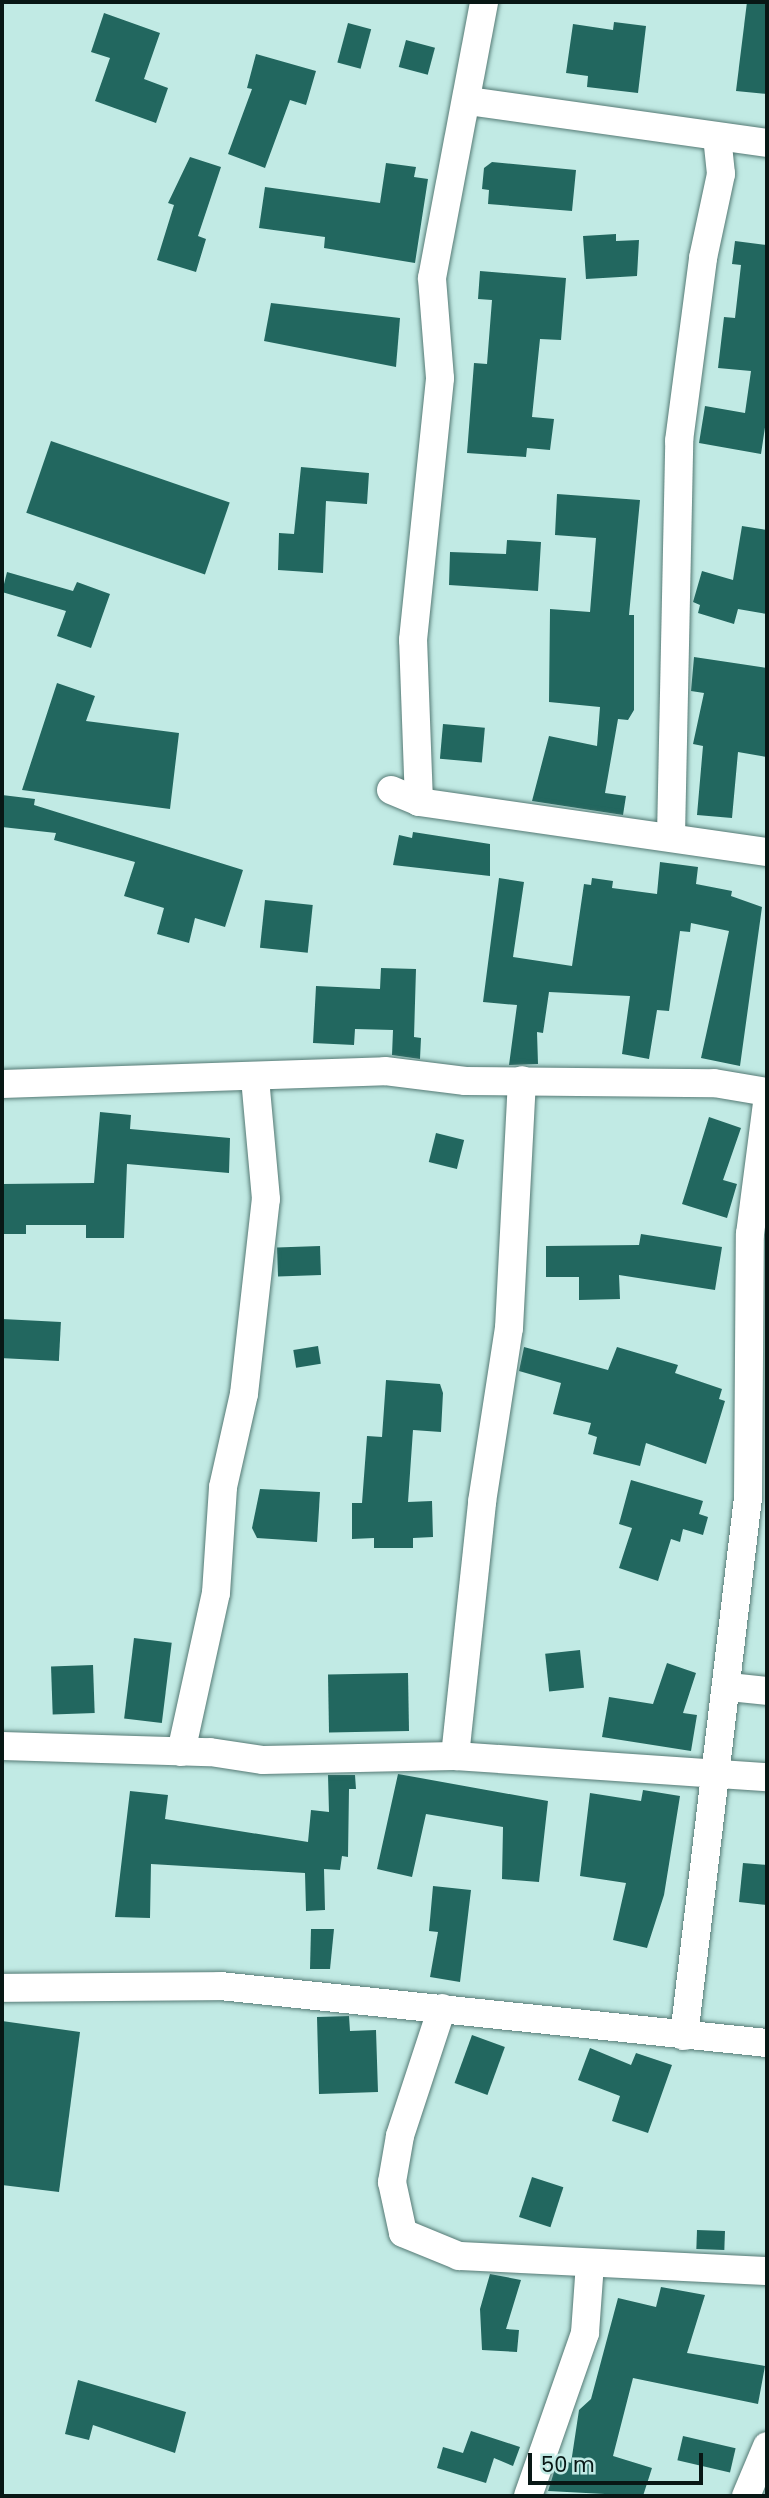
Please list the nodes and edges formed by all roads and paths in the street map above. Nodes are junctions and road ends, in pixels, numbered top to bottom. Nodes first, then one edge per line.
1 (484, 2) edge
2 (468, 101) junction
3 (717, 138) junction
4 (767, 143) edge
5 (391, 790) dead end
6 (419, 802) junction
7 (671, 836) junction
8 (767, 852) edge
9 (255, 1078) junction
10 (522, 1080) junction
11 (2, 1084) edge
12 (767, 1093) edge
13 (767, 1103) edge
14 (758, 1339) edge
15 (729, 1687) junction
16 (767, 1691) edge
17 (2, 1746) edge
18 (180, 1752) junction
19 (455, 1756) junction
20 (718, 1769) junction
21 (767, 1777) edge
22 (2, 1988) edge
23 (442, 2008) junction
24 (684, 2036) junction
25 (767, 2043) edge
26 (590, 2263) junction
27 (767, 2271) edge
28 (767, 2446) edge
29 (528, 2496) edge
30 (746, 2496) edge

1 - 2 street
2 - 3 street
2 - 6 street
3 - 4 street
3 - 7 street
5 - 6 street
6 - 7 street
7 - 8 street
9 - 10 street
9 - 11 street
9 - 18 street
10 - 12 street
10 - 19 street
13 - 14 street
14 - 15 street
15 - 16 street
15 - 20 street
17 - 18 street
18 - 19 street
19 - 20 street
20 - 21 street
20 - 24 street
22 - 23 street
23 - 24 street
23 - 26 street
24 - 25 street
26 - 27 street
26 - 29 street
28 - 30 street

